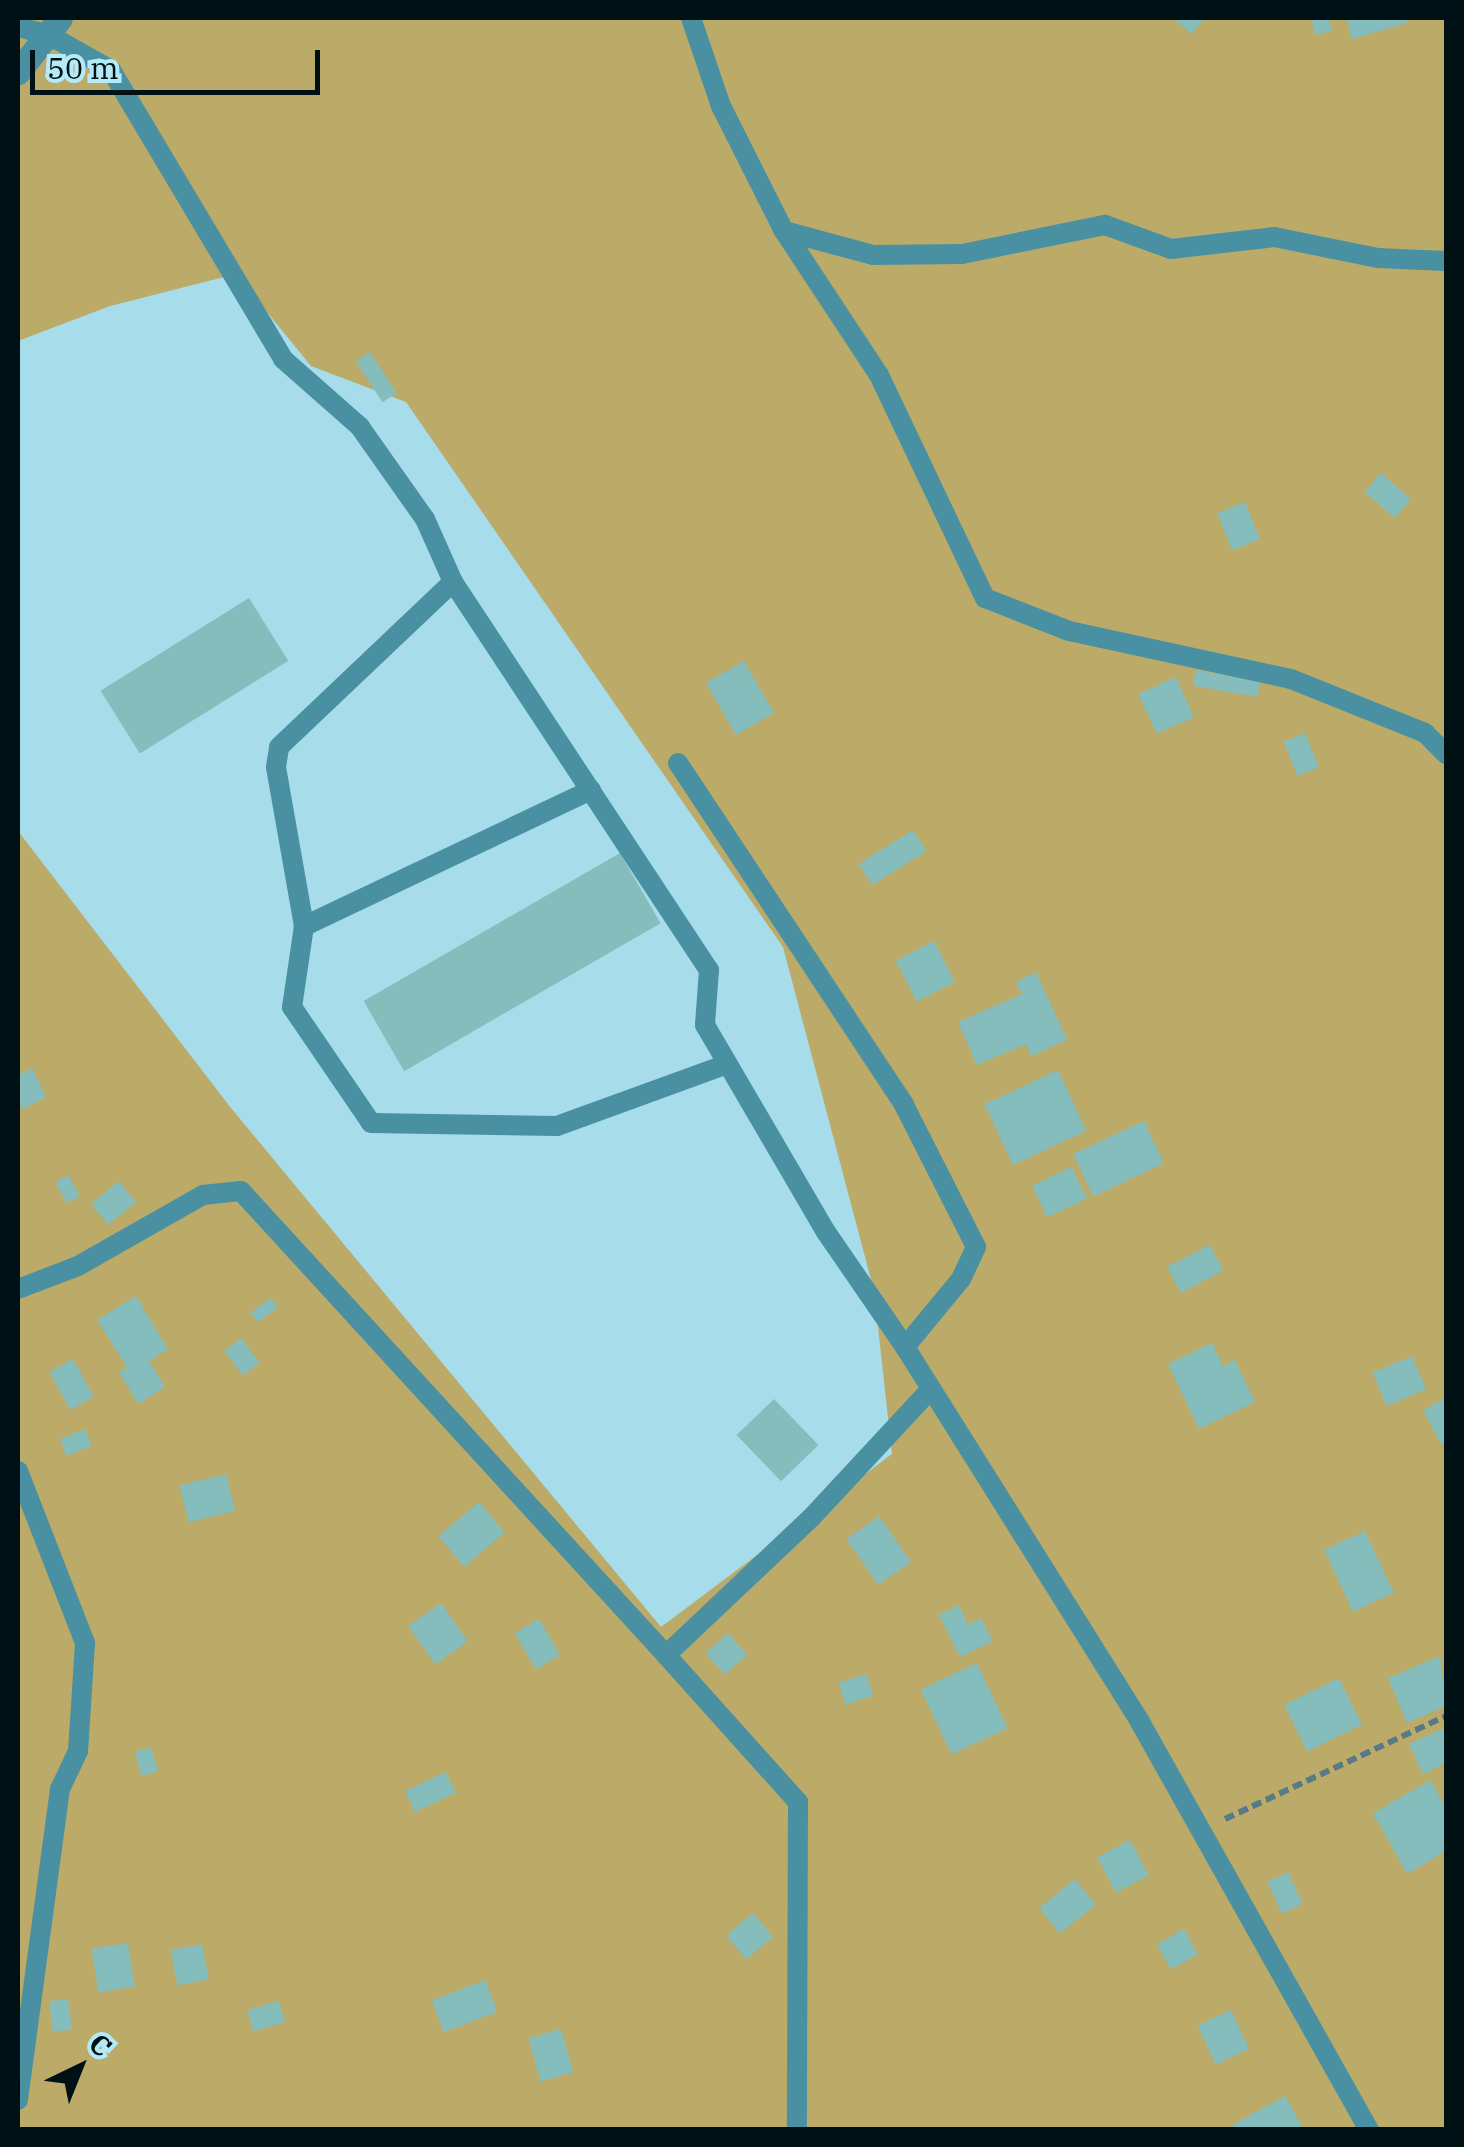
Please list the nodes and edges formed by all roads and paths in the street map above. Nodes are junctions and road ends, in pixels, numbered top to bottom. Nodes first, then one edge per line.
1 (691, 18) edge
2 (18, 26) edge
3 (53, 26) edge
4 (18, 72) edge
5 (784, 231) junction
6 (1446, 262) edge
7 (453, 582) junction
8 (1446, 754) edge
9 (678, 762) dead end
10 (591, 790) junction
11 (304, 926) junction
12 (728, 1064) junction
13 (18, 1290) edge
14 (904, 1347) junction
15 (931, 1389) junction
16 (18, 1471) edge
17 (666, 1655) junction
18 (1446, 1716) edge
19 (1201, 1830) junction
20 (18, 2100) edge
21 (797, 2130) edge
22 (1369, 2130) edge

1 - 5 lane
2 - 3 lane
3 - 4 street
3 - 7 lane
5 - 6 lane
5 - 8 lane
7 - 10 lane
7 - 11 lane
9 - 14 lane
10 - 11 lane
10 - 12 lane
11 - 12 lane
12 - 14 lane
13 - 17 lane
14 - 15 lane
15 - 17 lane
15 - 19 lane
16 - 20 lane
17 - 21 lane
18 - 19 path
19 - 22 lane

